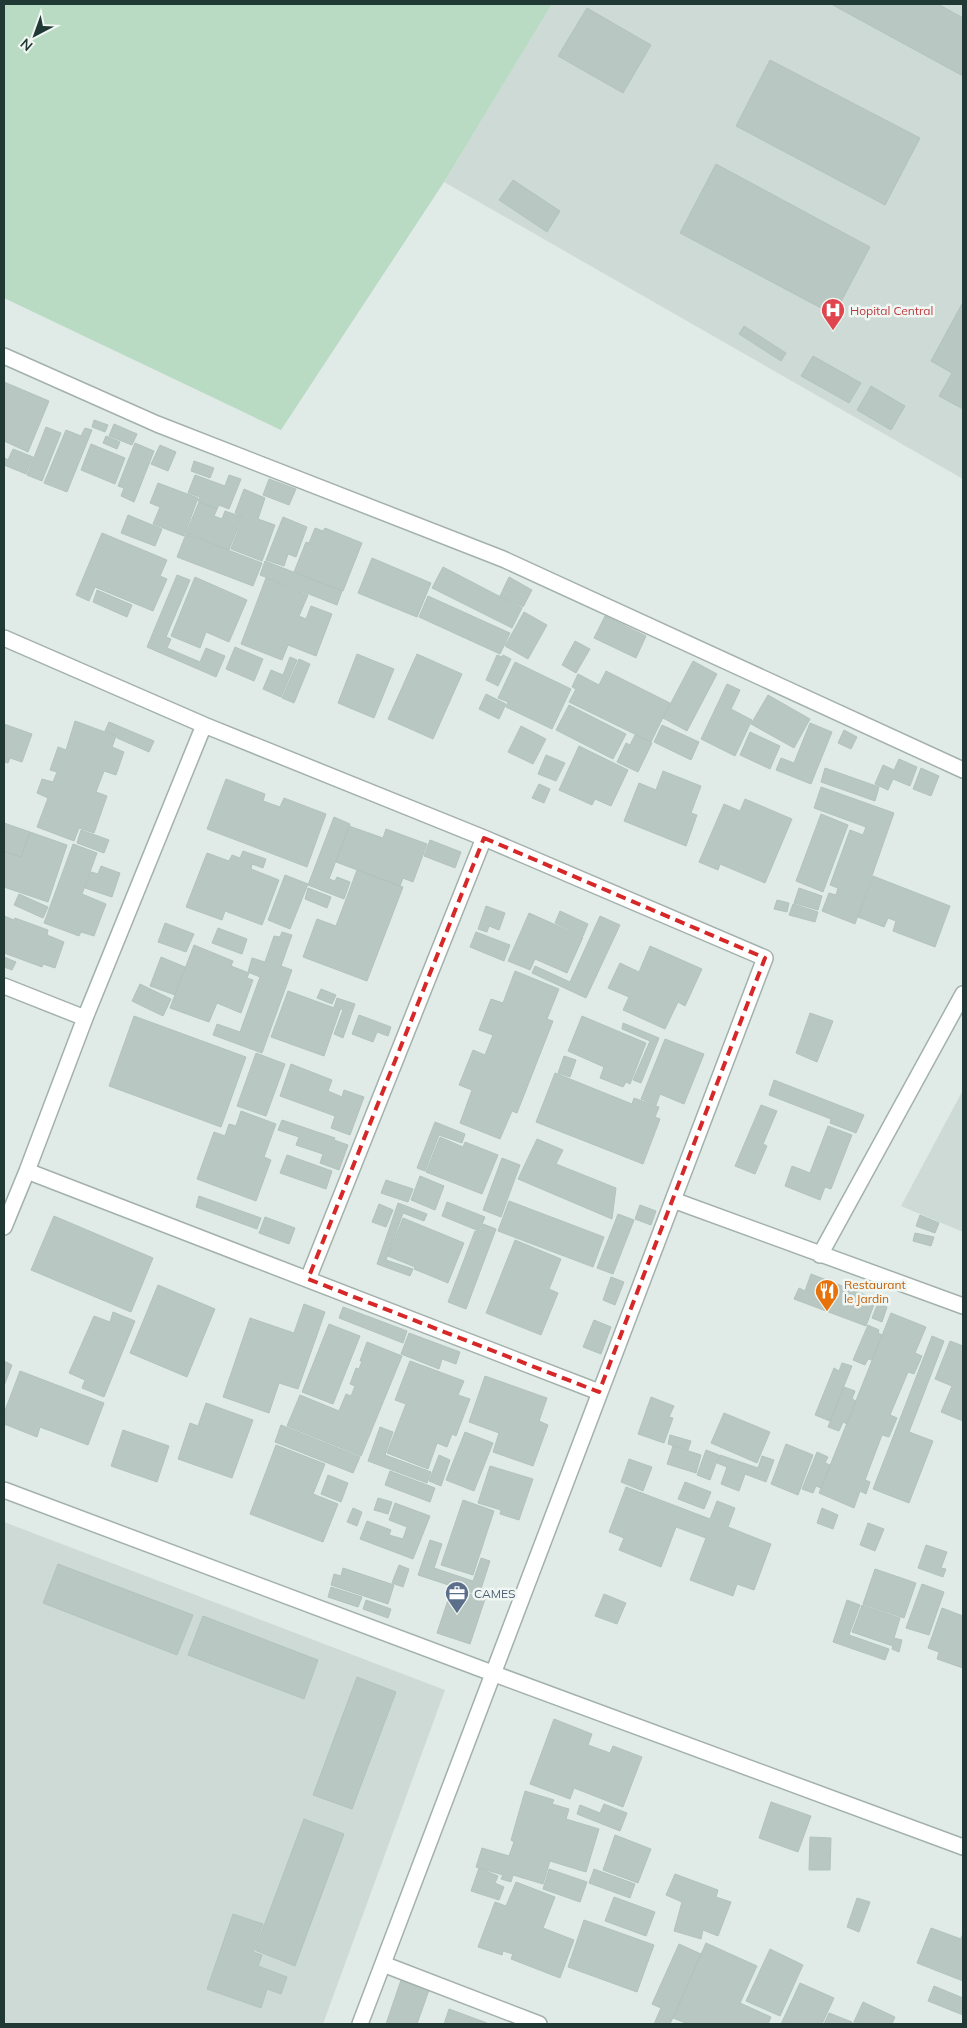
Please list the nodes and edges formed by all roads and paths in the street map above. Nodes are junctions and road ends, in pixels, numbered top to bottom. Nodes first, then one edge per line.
1 (4, 356) edge
2 (4, 638) edge
3 (204, 725) junction
4 (963, 770) edge
5 (484, 838) junction
6 (4, 986) edge
7 (963, 994) edge
8 (85, 1018) junction
9 (27, 1171) junction
10 (673, 1200) junction
11 (4, 1227) edge
12 (820, 1255) junction
13 (308, 1280) junction
14 (963, 1306) edge
15 (599, 1392) junction
16 (4, 1490) edge
17 (492, 1673) junction
18 (963, 1848) edge
19 (383, 1964) junction
20 (360, 2024) edge
21 (539, 2024) edge

1 - 4 street
2 - 3 street
3 - 5 street
3 - 8 street
5 - 10 street
5 - 13 street
6 - 8 street
7 - 12 street
8 - 9 street
9 - 11 street
9 - 13 street
10 - 12 street
10 - 15 street
12 - 14 street
13 - 15 street
15 - 17 street
16 - 17 street
17 - 18 street
17 - 19 street
19 - 20 street
19 - 21 street

